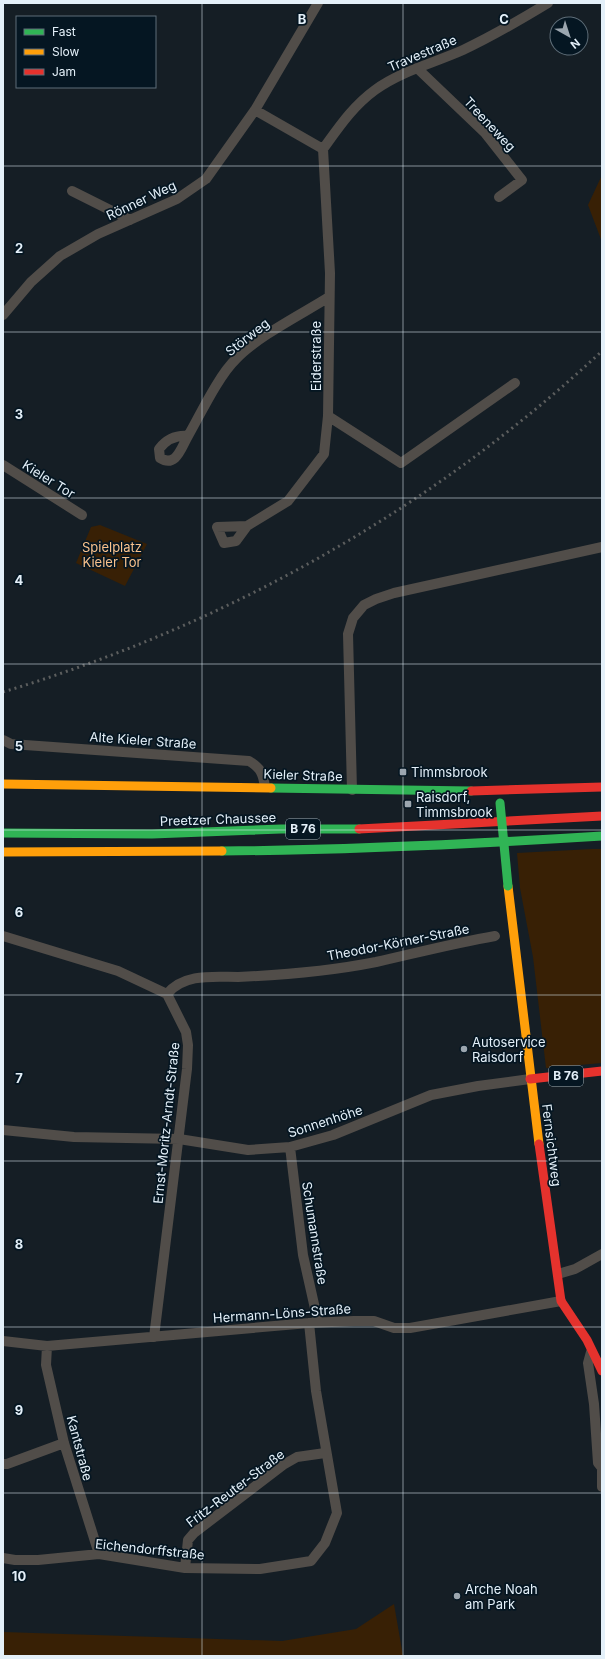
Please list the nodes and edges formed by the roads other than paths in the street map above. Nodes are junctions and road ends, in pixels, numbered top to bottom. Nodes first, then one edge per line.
1 (318, 3) edge
2 (548, 3) edge
3 (416, 68) junction
4 (255, 110) junction
5 (323, 149) junction
6 (72, 191) dead end
7 (499, 197) dead end
8 (130, 220) junction
9 (330, 297) junction
10 (3, 315) edge
11 (515, 383) dead end
12 (328, 416) junction
13 (188, 436) dead end
14 (3, 465) edge
15 (82, 515) dead end
16 (247, 526) dead end
17 (602, 547) edge
18 (3, 740) edge
19 (3, 784) edge
20 (265, 787) junction
21 (602, 787) edge
22 (352, 790) junction
23 (498, 790) junction
24 (602, 816) edge
25 (3, 833) edge
26 (600, 837) edge
27 (3, 852) edge
28 (3, 936) edge
29 (495, 936) dead end
30 (167, 994) junction
31 (602, 1071) edge
32 (530, 1079) junction
33 (3, 1130) edge
34 (179, 1139) junction
35 (290, 1147) junction
36 (602, 1254) edge
37 (558, 1274) junction
38 (561, 1301) junction
39 (314, 1323) junction
40 (154, 1337) junction
41 (3, 1341) edge
42 (47, 1346) junction
43 (591, 1352) junction
44 (602, 1371) edge
45 (64, 1444) junction
46 (325, 1454) junction
47 (3, 1464) edge
48 (602, 1468) edge
49 (602, 1481) edge
50 (99, 1554) junction
51 (3, 1558) edge
52 (185, 1568) junction

1 - 4 street, Rönner Weg
2 - 3 street, Travestraße
3 - 5 street, Travestraße
3 - 7 street, Treeneweg
4 - 5 street
4 - 8 street, Rönner Weg
5 - 9 street, Eiderstraße
6 - 8 street
8 - 10 street, Rönner Weg
9 - 12 street, Eiderstraße
9 - 13 street, Störweg
11 - 12 street
12 - 16 street, Eiderstraße
14 - 15 street, Kieler Tor
17 - 22 street
18 - 20 street, Alte Kieler Straße
19 - 20 main road, Kieler Straße
20 - 22 main road, Kieler Straße
21 - 23 main road, Kieler Straße
22 - 23 main road, Kieler Straße
23 - 32 main road, Fernsichtweg, bridge
24 - 25 main road, Preetzer Chaussee / B 76
26 - 27 main road, B 76
28 - 30 street
29 - 30 street, Theodor-Körner-Straße
30 - 34 street, Ernst-Moritz-Arndt-Straße
31 - 32 main road, B 76
32 - 35 street, Sonnenhöhe
32 - 37 main road, Fernsichtweg
33 - 34 street, Sonnenhöhe
34 - 35 street, Sonnenhöhe
34 - 40 street, Ernst-Moritz-Arndt-Straße
35 - 39 street, Schumannstraße
36 - 37 street
37 - 38 main road, Fernsichtweg
38 - 39 street, Hermann-Löns-Straße
38 - 43 main road, Fernsichtweg
39 - 40 street, Hermann-Löns-Straße
39 - 46 street, Eichendorffstraße
40 - 42 street, Hermann-Löns-Straße
41 - 42 street, Hermann-Löns-Straße
42 - 45 street, Kantstraße
43 - 44 main road, Fernsichtweg
43 - 48 street, Fernsichtweg
45 - 47 street
45 - 50 street, Kantstraße
46 - 52 street, Fritz-Reuter-Straße
46 - 52 street, Eichendorffstraße
48 - 49 street, Fernsichtweg
50 - 51 street, Eichendorffstraße
50 - 52 street, Eichendorffstraße

